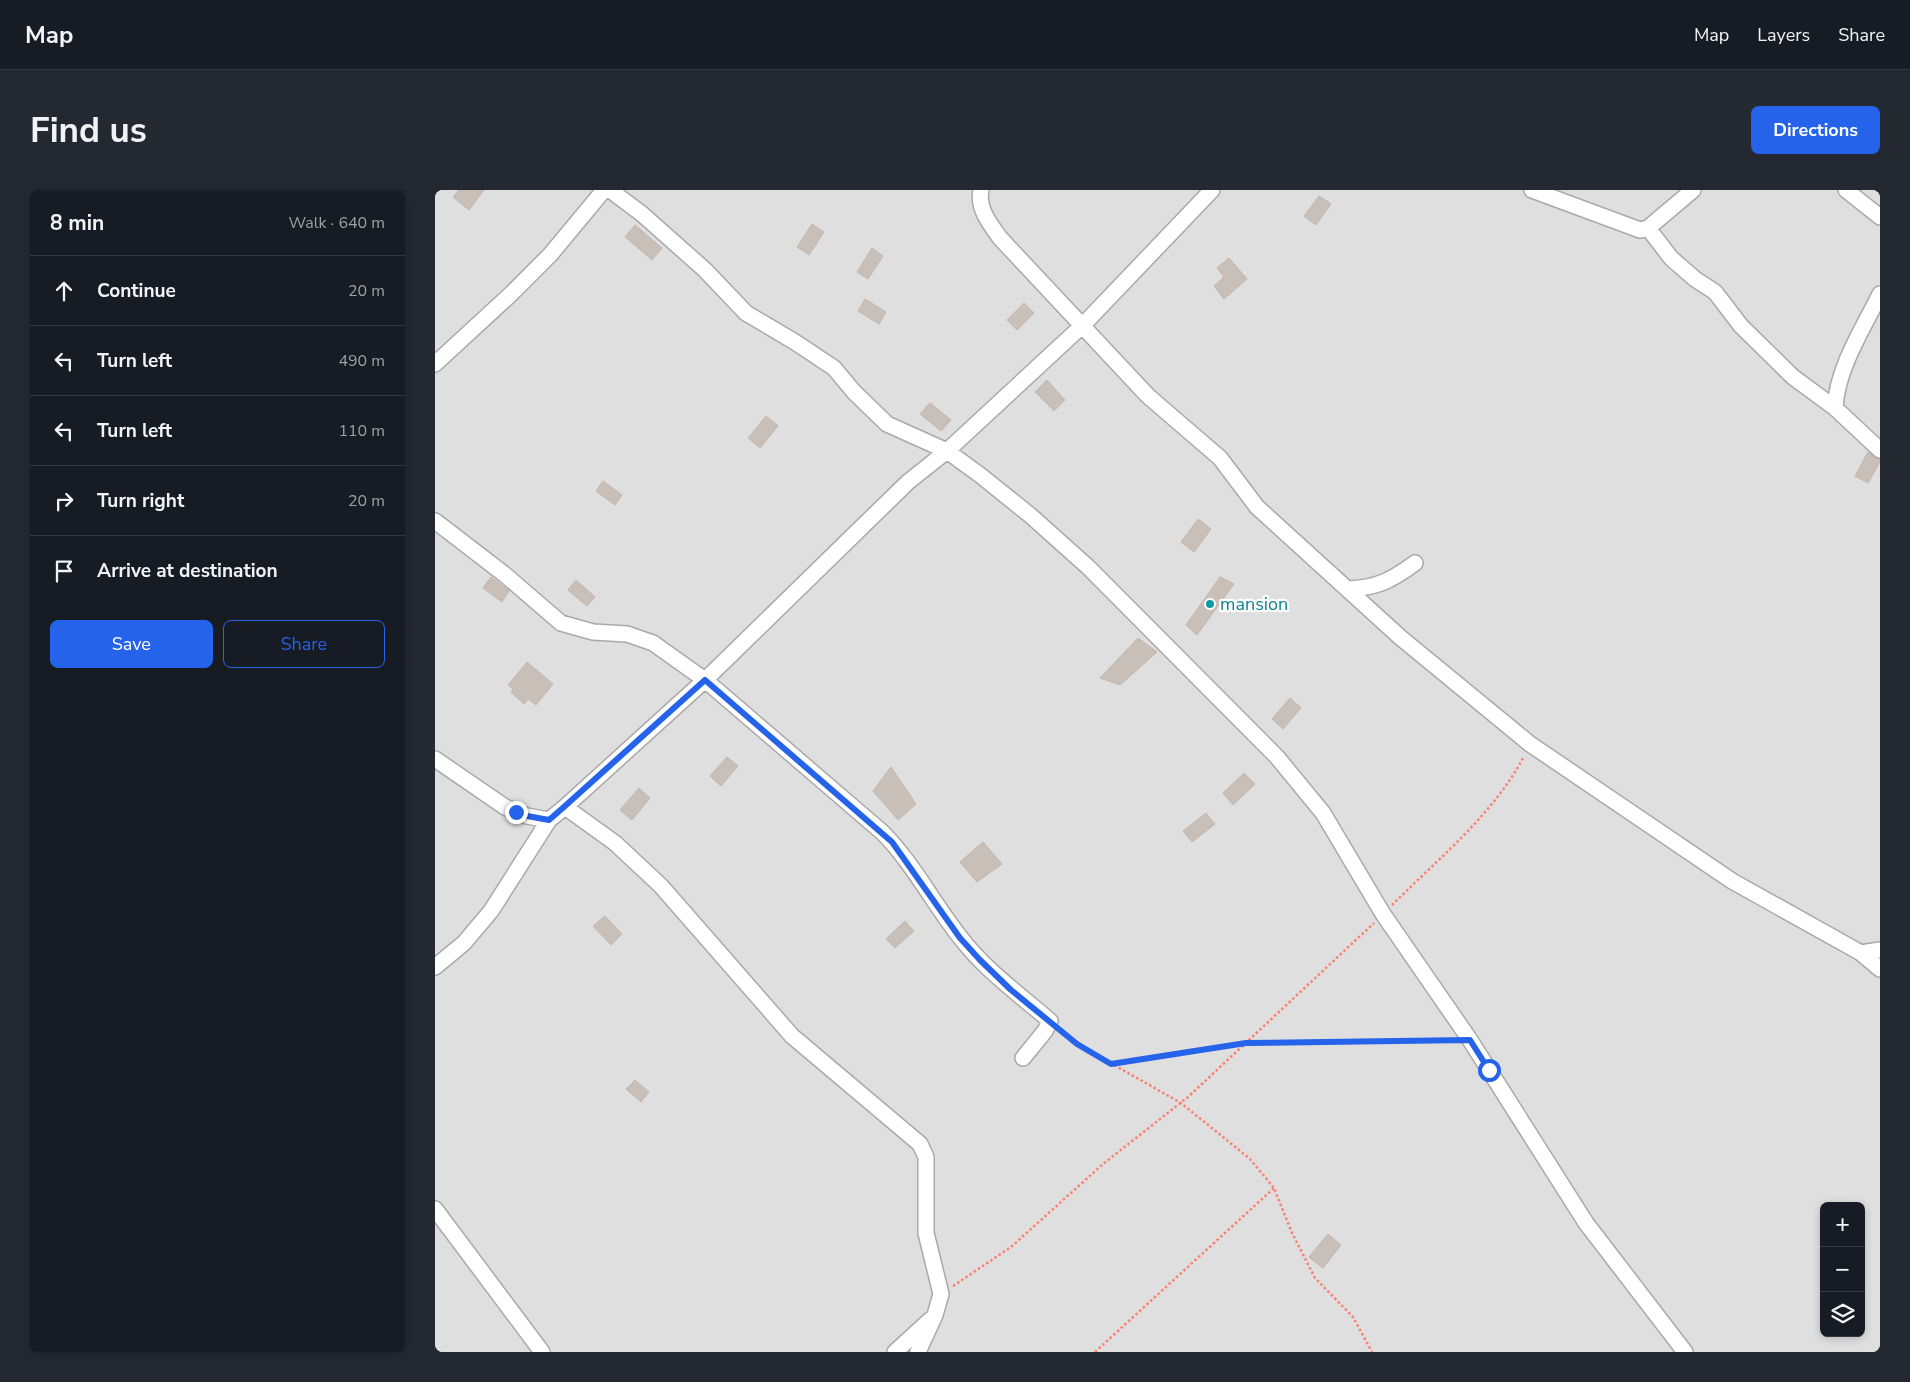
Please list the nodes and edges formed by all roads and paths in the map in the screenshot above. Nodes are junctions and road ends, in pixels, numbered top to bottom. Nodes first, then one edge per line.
1 (605, 190) edge
2 (610, 190) edge
3 (981, 190) edge
4 (1212, 190) edge
5 (1532, 190) edge
6 (1693, 190) edge
7 (1846, 190) edge
8 (1880, 217) edge
9 (1648, 228) junction
10 (1880, 294) edge
11 (1083, 325) junction
12 (435, 364) edge
13 (1835, 408) junction
14 (1880, 450) edge
15 (947, 451) junction
16 (435, 521) edge
17 (1415, 563) dead end
18 (1348, 589) junction
19 (705, 680) junction
20 (1530, 744) junction
21 (435, 759) edge
22 (565, 806) junction
23 (549, 820) junction
24 (1383, 914) junction
25 (1880, 950) edge
26 (1861, 953) junction
27 (435, 967) edge
28 (1880, 969) edge
29 (1050, 1021) junction
30 (1470, 1040) junction
31 (1246, 1043) junction
32 (1023, 1058) dead end
33 (1111, 1064) junction
34 (1181, 1103) junction
35 (1273, 1188) junction
36 (435, 1209) edge
37 (941, 1294) junction
38 (935, 1316) junction
39 (542, 1352) edge
40 (895, 1352) edge
41 (919, 1352) edge
42 (1095, 1352) edge
43 (1372, 1352) edge
44 (1685, 1352) edge

1 - 12 street
2 - 15 street
3 - 11 street
4 - 11 street
5 - 9 street
6 - 9 street
7 - 8 street
9 - 13 street
10 - 13 street
11 - 15 street
11 - 18 street
13 - 14 street
15 - 19 street
15 - 24 street
16 - 19 street
17 - 18 street
18 - 20 street
19 - 22 street
19 - 29 street
20 - 24 path
20 - 26 street
21 - 23 street
22 - 23 street
22 - 37 street
23 - 27 street
24 - 30 street
24 - 31 path
25 - 26 street
26 - 28 street
29 - 32 street
29 - 33 path
30 - 31 path
30 - 44 street
31 - 33 path
31 - 34 path
33 - 34 path
34 - 35 path
34 - 37 path
35 - 42 path
35 - 43 path
36 - 39 street
37 - 38 street
38 - 40 street
38 - 41 street

